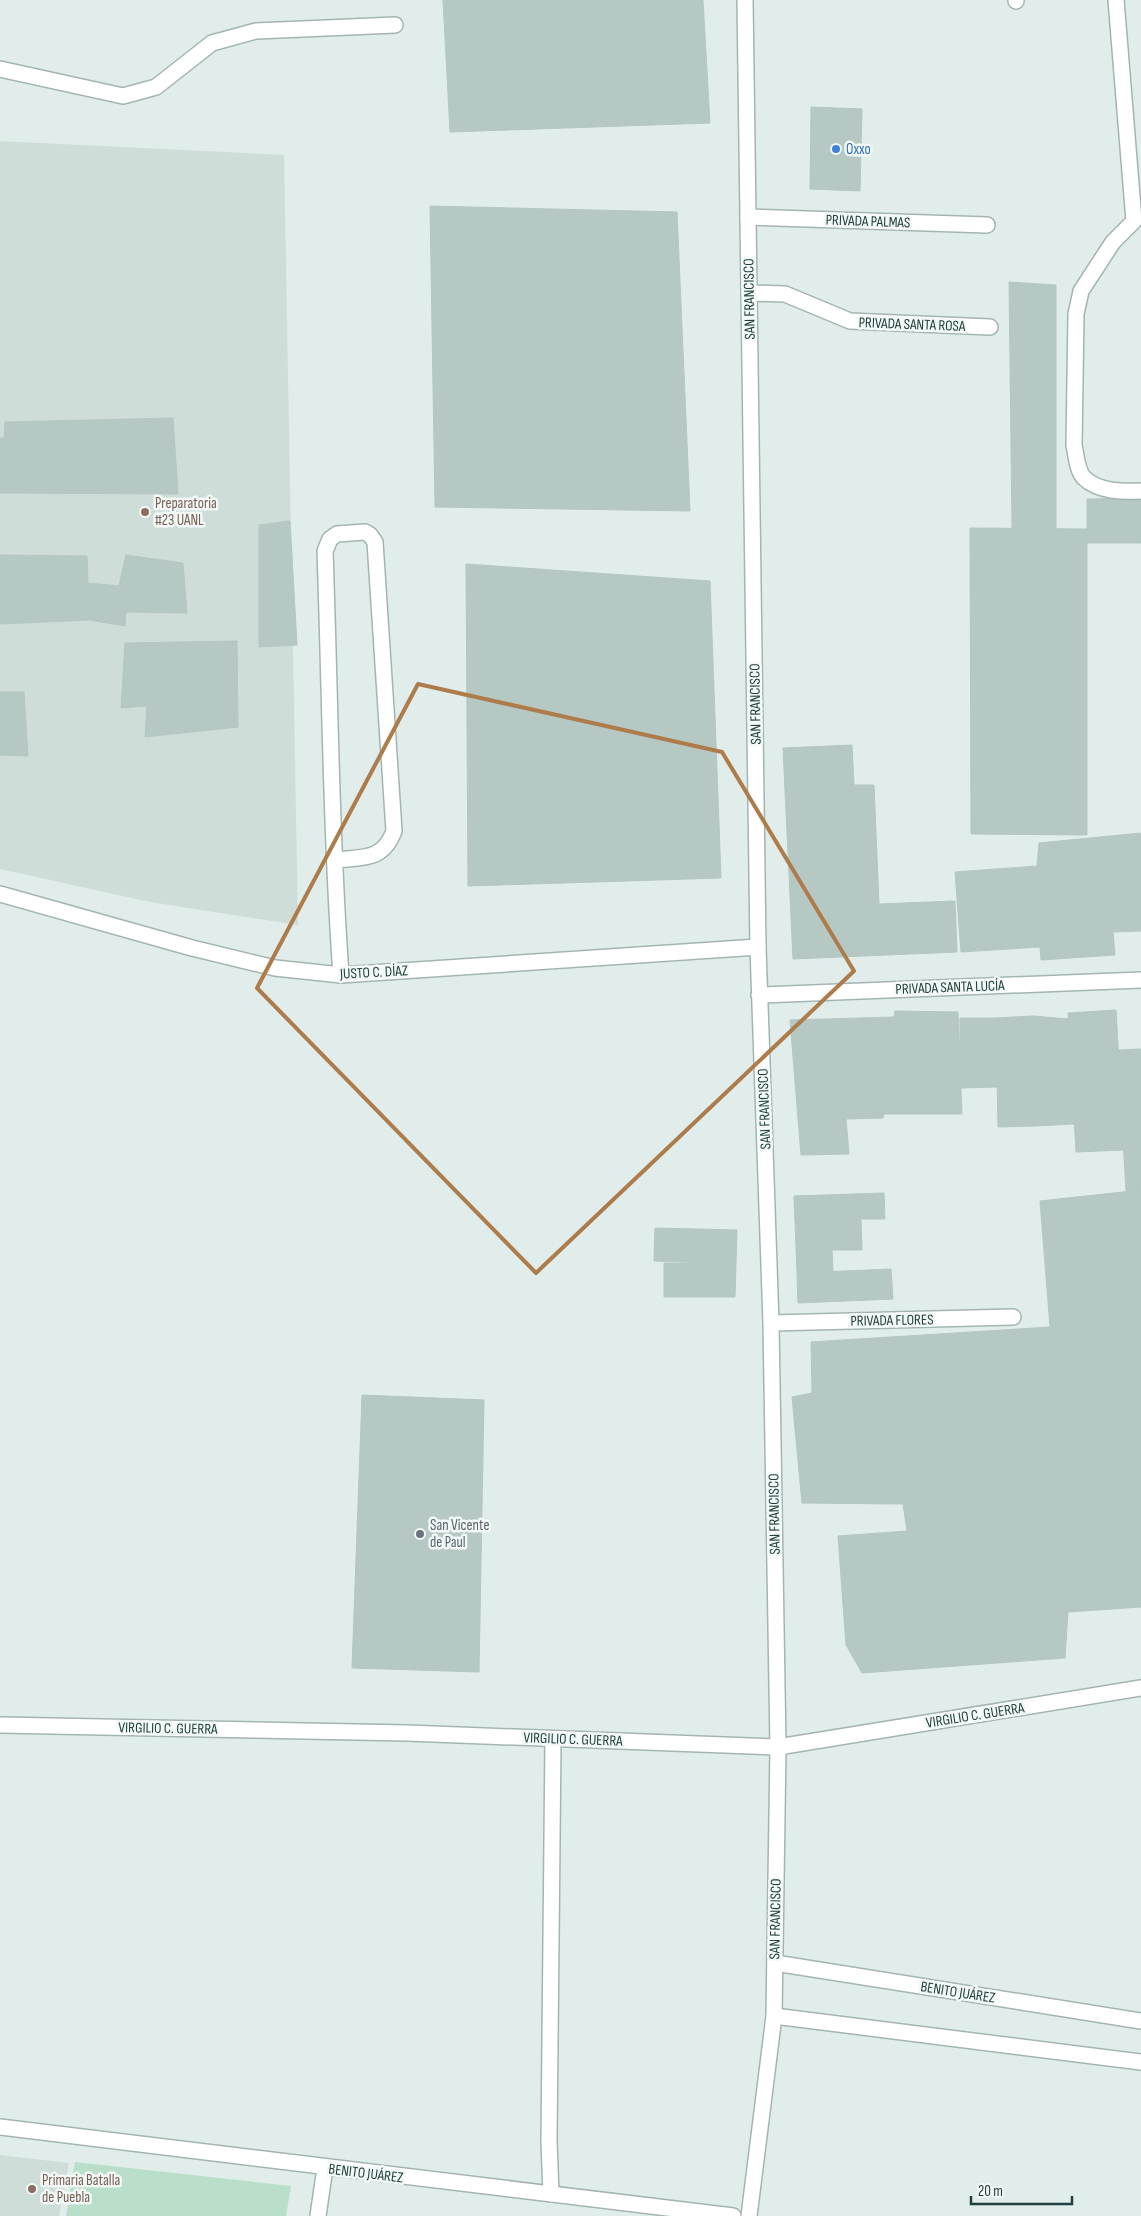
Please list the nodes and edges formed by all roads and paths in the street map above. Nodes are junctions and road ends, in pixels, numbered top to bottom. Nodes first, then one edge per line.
1 (745, 0) edge
2 (1116, 0) edge
3 (394, 25) dead end
4 (0, 69) edge
5 (748, 217) junction
6 (1138, 223) edge
7 (987, 225) dead end
8 (749, 293) junction
9 (990, 327) dead end
10 (1141, 492) edge
11 (335, 860) junction
12 (0, 894) edge
13 (758, 946) junction
14 (341, 975) junction
15 (1141, 980) edge
16 (759, 995) junction
17 (1013, 1317) dead end
18 (771, 1323) junction
19 (1141, 1688) edge
20 (0, 1725) edge
21 (553, 1739) junction
22 (778, 1747) junction
23 (775, 1963) junction
24 (774, 2016) junction
25 (1141, 2021) edge
26 (1141, 2062) edge
27 (0, 2127) edge
28 (325, 2168) junction
29 (550, 2194) junction
30 (318, 2216) edge
31 (733, 2216) edge
32 (749, 2216) edge

1 - 5 street, SAN FRANCISCO
2 - 6 street
3 - 4 street
5 - 7 street, PRIVADA PALMAS
5 - 8 street, SAN FRANCISCO
6 - 10 street
8 - 9 street, PRIVADA SANTA ROSA
8 - 13 street, SAN FRANCISCO
11 - 11 street
11 - 14 street
12 - 14 street, JUSTO C. DÍAZ
13 - 14 street, JUSTO C. DÍAZ
13 - 16 street, SAN FRANCISCO
15 - 16 street, PRIVADA SANTA LUCÍA
16 - 18 street, SAN FRANCISCO
17 - 18 street, PRIVADA FLORES
18 - 22 street, SAN FRANCISCO
19 - 22 street, VIRGILIO C. GUERRA
20 - 21 street, VIRGILIO C. GUERRA
21 - 22 street, VIRGILIO C. GUERRA
21 - 29 street
22 - 23 street, SAN FRANCISCO
23 - 24 street, SAN FRANCISCO
23 - 25 street, BENITO JUÁREZ
24 - 26 street
24 - 32 street, SAN FRANCISCO
27 - 28 street, BENITO JUÁREZ
28 - 29 street, BENITO JUÁREZ
28 - 30 street
29 - 31 street, BENITO JUÁREZ

